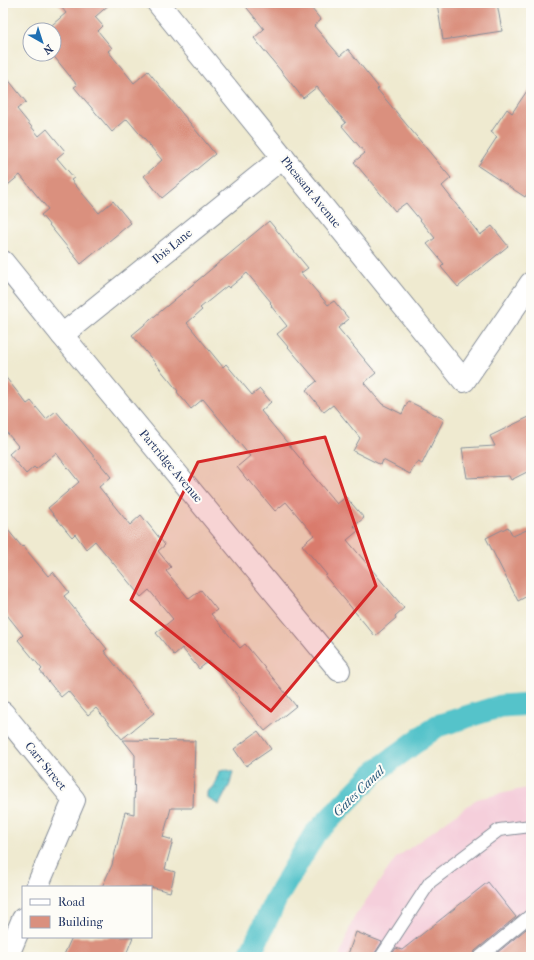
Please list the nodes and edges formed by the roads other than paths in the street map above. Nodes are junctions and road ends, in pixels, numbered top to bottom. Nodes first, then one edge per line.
1 (158, 3) edge
2 (283, 157) junction
3 (3, 262) edge
4 (531, 283) edge
5 (62, 335) junction
6 (339, 670) dead end
7 (3, 713) edge
8 (531, 826) edge
9 (37, 886) edge
10 (531, 915) edge
11 (22, 921) edge
12 (7, 957) edge
13 (382, 957) edge
14 (480, 957) edge

1 - 2 street, Pheasant Avenue
2 - 4 street, Pheasant Avenue
2 - 5 street, Ibis Lane
3 - 5 street, Partridge Avenue
5 - 6 street, Partridge Avenue
7 - 9 street, Carr Street
8 - 13 lane
10 - 14 lane
11 - 12 street

